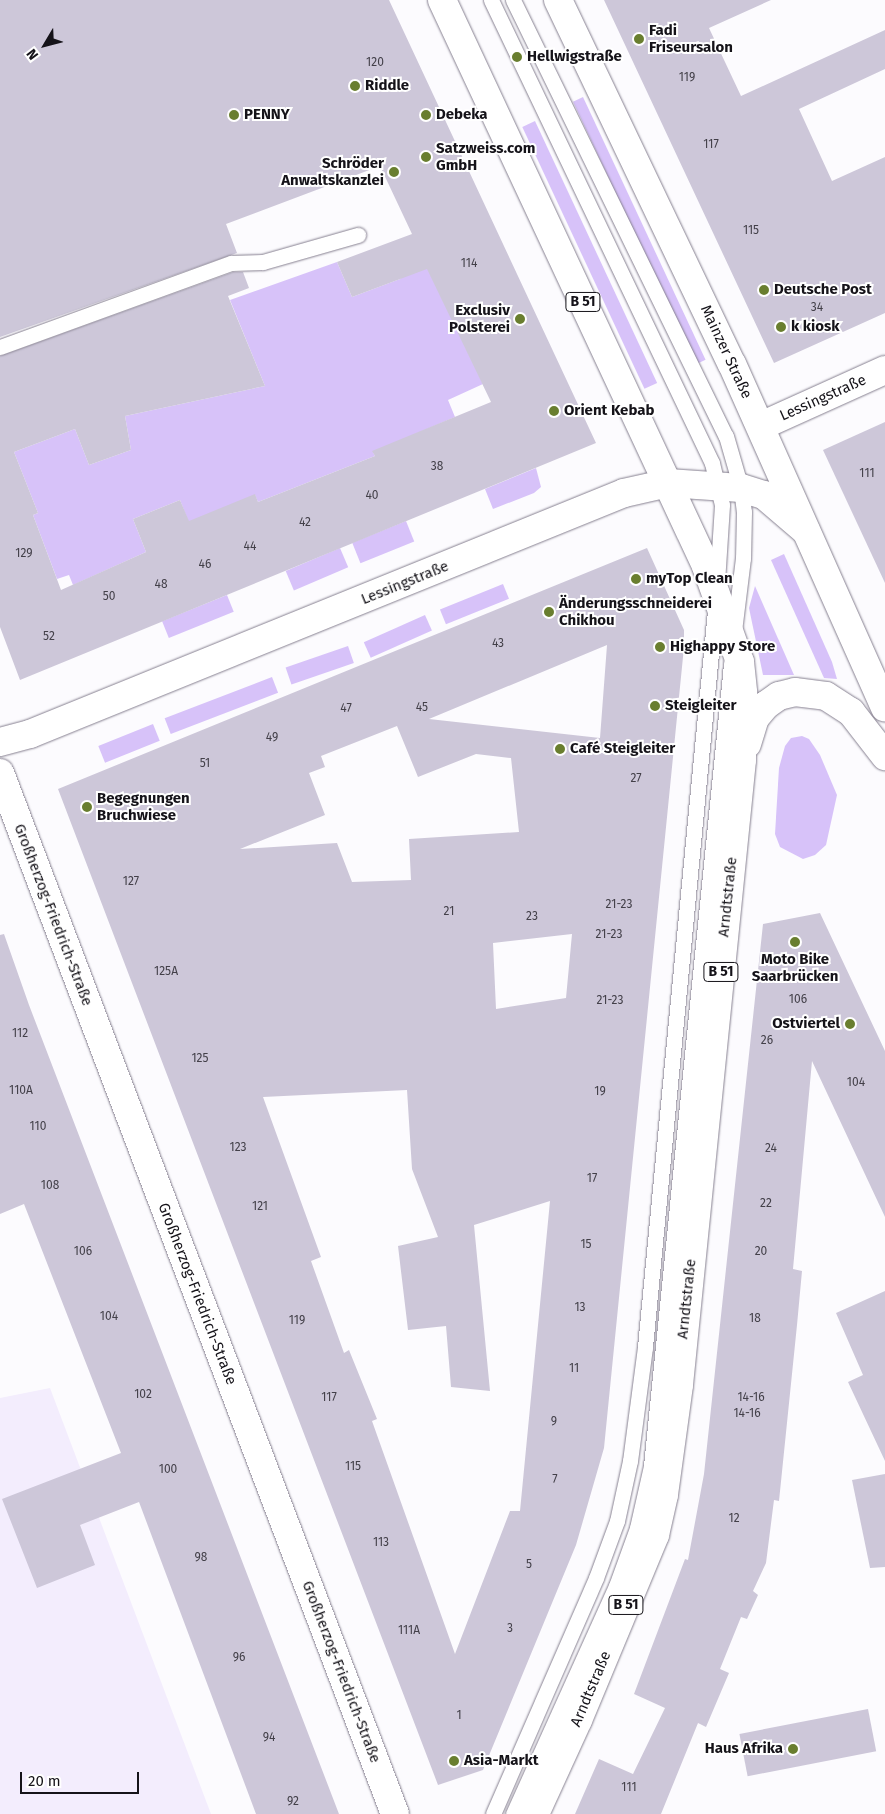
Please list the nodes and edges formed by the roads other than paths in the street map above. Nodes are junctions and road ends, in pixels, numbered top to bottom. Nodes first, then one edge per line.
1 (442, 0) edge
2 (490, 0) edge
3 (513, 0) edge
4 (558, 0) edge
5 (358, 235) dead end
6 (0, 347) edge
7 (885, 370) edge
8 (761, 426) junction
9 (668, 483) junction
10 (730, 486) junction
11 (806, 531) junction
12 (717, 591) junction
13 (733, 640) junction
14 (885, 707) edge
15 (0, 742) edge
16 (885, 756) edge
17 (742, 760) junction
18 (0, 773) edge
19 (395, 1814) edge
20 (493, 1814) edge
21 (513, 1814) edge
22 (535, 1814) edge

1 - 9 main road, B 51
2 - 10 lane
3 - 10 lane
4 - 8 main road, Mainzer Straße
5 - 6 lane
7 - 8 main road, Lessingstraße
8 - 11 main road, Mainzer Straße
9 - 10 main road, Lessingstraße
9 - 12 main road, B 51
9 - 15 main road, Lessingstraße
10 - 11 main road, Lessingstraße
10 - 12 lane
10 - 13 lane
11 - 14 main road, Mainzer Straße
12 - 13 main road, B 51
12 - 20 lane
13 - 17 main road, Arndtstraße / B 51
13 - 21 lane
16 - 17 main road, Arndtstraße / B 51
17 - 22 main road, Arndtstraße / B 51
18 - 19 main road, Großherzog-Friedrich-Straße

